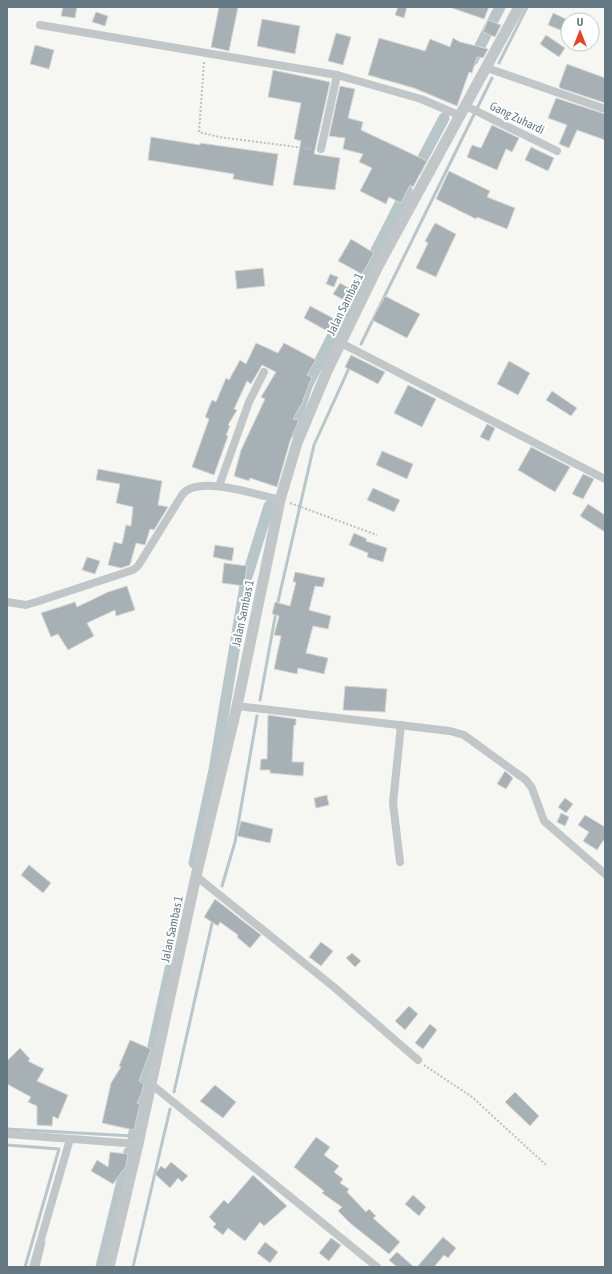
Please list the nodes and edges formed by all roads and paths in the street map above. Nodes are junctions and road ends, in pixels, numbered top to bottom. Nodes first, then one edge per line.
1 (520, 7) edge
2 (40, 25) dead end
3 (205, 53) junction
4 (487, 68) junction
5 (337, 75) junction
6 (605, 109) edge
7 (465, 110) junction
8 (322, 149) joint
9 (557, 151) dead end
10 (341, 343) junction
11 (264, 372) dead end
12 (605, 479) edge
13 (219, 486) junction
14 (280, 500) junction
15 (377, 535) dead end
16 (7, 602) edge
17 (236, 706) junction
18 (401, 725) junction
19 (400, 862) dead end
20 (605, 874) edge
21 (196, 876) junction
22 (418, 1060) joint
23 (151, 1084) junction
24 (7, 1134) edge
25 (70, 1139) junction
26 (138, 1144) junction
27 (546, 1165) dead end
28 (33, 1267) edge
29 (109, 1267) edge
30 (377, 1267) edge

1 - 4 street, Jalan Sambas 1
2 - 3 street, Gang Zuhardi
3 - 5 street, Gang Zuhardi
3 - 8 path
4 - 6 street
4 - 7 street, Jalan Sambas 1
5 - 7 street, Gang Zuhardi
5 - 8 street
7 - 9 street, Gang Zuhardi
7 - 10 street, Jalan Sambas 1
10 - 12 street
10 - 14 street, Jalan Sambas 1
11 - 13 street
13 - 14 street
13 - 16 street
14 - 15 path
14 - 17 street, Jalan Sambas 1
17 - 18 street
17 - 21 street, Jalan Sambas 1
18 - 19 street
18 - 20 street
21 - 22 street
21 - 23 street, Jalan Sambas 1
22 - 27 path
23 - 26 street, Jalan Sambas 1
23 - 30 street
24 - 25 street
25 - 26 street
25 - 28 street
26 - 29 street, Jalan Sambas 1

